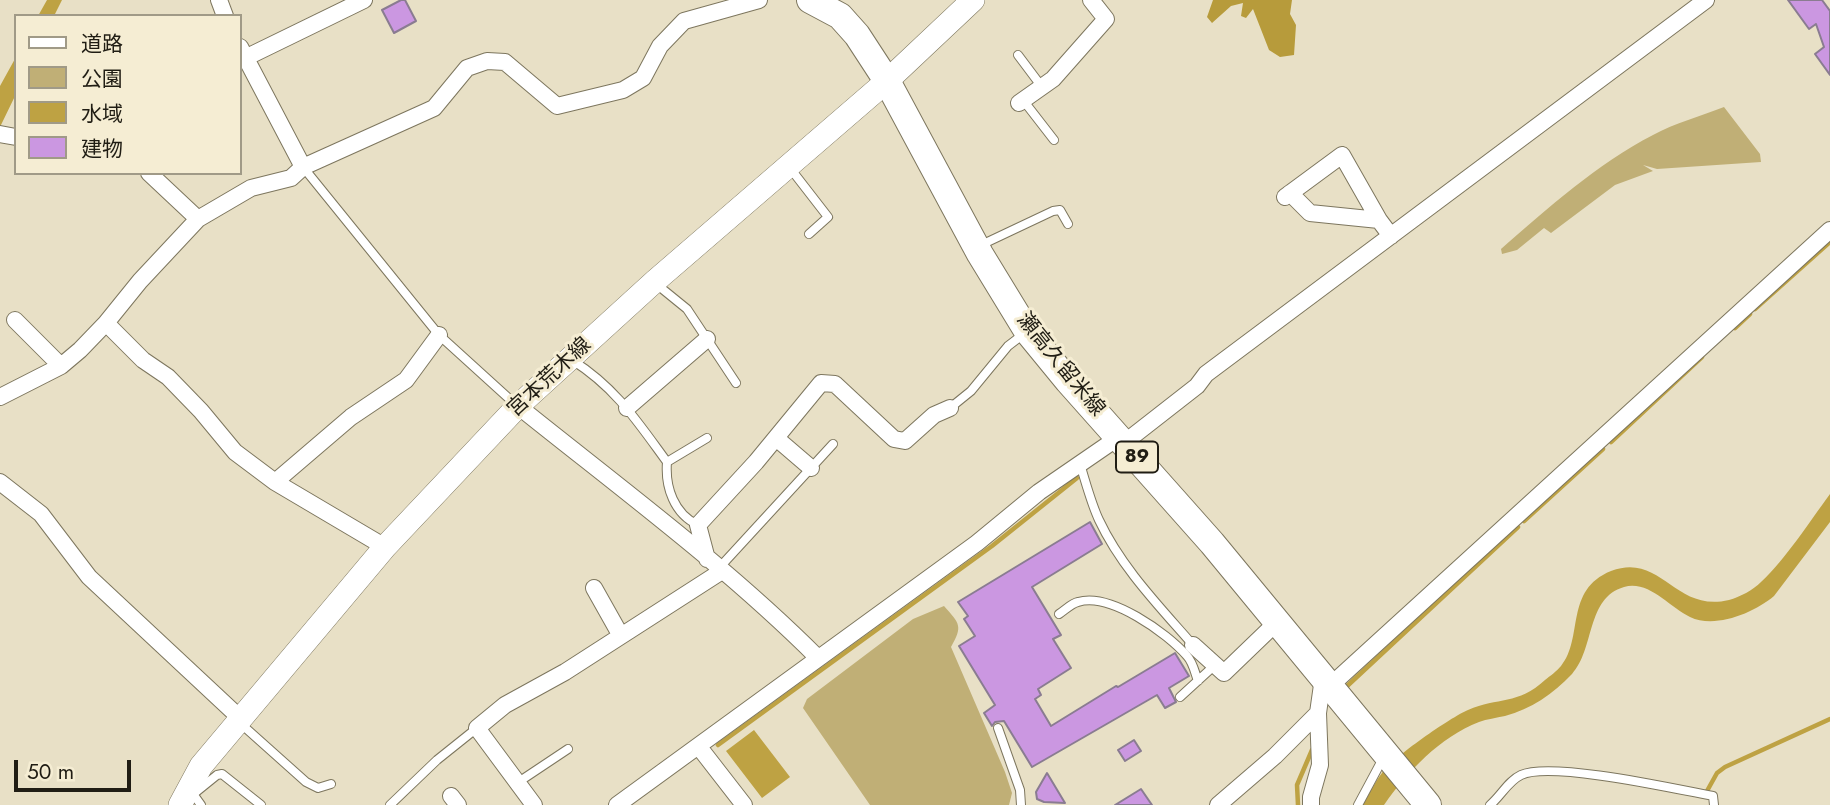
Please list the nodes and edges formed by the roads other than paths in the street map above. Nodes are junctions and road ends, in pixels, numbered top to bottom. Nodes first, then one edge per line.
1 (364, 0) edge
2 (759, 0) edge
3 (810, 0) edge
4 (973, 0) edge
5 (1091, 0) edge
6 (1706, 0) edge
7 (243, 53) edge
8 (1018, 55) dead end
9 (887, 81) junction
10 (1042, 87) junction
11 (1021, 102) joint
12 (1054, 140) dead end
13 (788, 166) junction
14 (303, 167) junction
15 (151, 175) edge
16 (198, 219) junction
17 (1378, 220) junction
18 (1068, 223) dead end
19 (1830, 230) edge
20 (809, 234) dead end
21 (1391, 236) junction
22 (977, 248) junction
23 (654, 282) junction
24 (15, 320) dead end
25 (106, 323) junction
26 (1027, 331) junction
27 (439, 335) junction
28 (707, 339) junction
29 (570, 358) junction
30 (61, 366) junction
31 (736, 383) dead end
32 (0, 397) edge
33 (518, 406) junction
34 (627, 408) junction
35 (950, 408) joint
36 (707, 438) dead end
37 (776, 438) junction
38 (1122, 440) junction
39 (833, 444) dead end
40 (667, 462) junction
41 (1080, 464) junction
42 (811, 468) junction
43 (0, 482) edge
44 (275, 482) junction
45 (698, 525) junction
46 (385, 547) junction
47 (716, 566) junction
48 (594, 588) dead end
49 (1059, 614) dead end
50 (1277, 622) junction
51 (621, 636) junction
52 (1193, 645) joint
53 (818, 658) junction
54 (1215, 665) junction
55 (1198, 681) junction
56 (1326, 682) junction
57 (1180, 697) dead end
58 (1318, 713) junction
59 (239, 720) junction
60 (477, 728) junction
61 (998, 728) dead end
62 (699, 747) junction
63 (568, 749) dead end
64 (1380, 764) dead end
65 (517, 783) junction
66 (331, 784) dead end
67 (189, 799) edge
68 (261, 805) edge
69 (390, 805) edge
70 (534, 805) edge
71 (617, 805) edge
72 (744, 805) edge
73 (1021, 805) edge
74 (1218, 805) edge
75 (1311, 805) edge
76 (1358, 805) edge
77 (1428, 805) edge
78 (1490, 805) edge
79 (1714, 805) edge

1 - 7 street
2 - 14 street
3 - 9 main road, 瀬高久留米線 / 89
4 - 9 main road, 宮本荒木線
5 - 10 street
6 - 21 street
7 - 14 street
8 - 10 lane
9 - 13 main road, 宮本荒木線
9 - 22 main road, 瀬高久留米線 / 89
10 - 11 street
11 - 12 lane
13 - 20 lane
13 - 23 main road, 宮本荒木線
14 - 16 street
14 - 27 lane
15 - 16 street
16 - 25 street
17 - 17 street
17 - 21 street
18 - 22 lane
19 - 56 street
21 - 38 street
22 - 26 main road, 瀬高久留米線 / 89
23 - 28 lane
23 - 29 main road, 宮本荒木線
24 - 30 street
25 - 30 street
25 - 44 street
26 - 35 lane
26 - 38 main road, 瀬高久留米線 / 89
27 - 33 lane
27 - 44 street
28 - 31 lane
28 - 34 street
29 - 33 main road, 宮本荒木線
29 - 34 lane
30 - 32 street
33 - 46 main road, 宮本荒木線
33 - 47 street
34 - 40 lane
35 - 37 street
36 - 40 lane
37 - 42 street
37 - 45 street
38 - 41 street
38 - 50 main road, 瀬高久留米線 / 89
39 - 42 lane
40 - 45 lane
41 - 52 lane
41 - 53 street
42 - 47 lane
43 - 59 street
44 - 46 street
45 - 47 street
46 - 59 main road, 宮本荒木線
47 - 51 street
47 - 53 street
48 - 51 street
49 - 55 lane
50 - 54 street
50 - 56 main road, 瀬高久留米線 / 89
51 - 60 street
52 - 54 street
53 - 62 street
54 - 55 lane
55 - 57 lane
56 - 58 street
56 - 77 main road, 瀬高久留米線 / 89
58 - 74 street
58 - 75 street
59 - 66 lane
59 - 67 main road, 宮本荒木線
60 - 65 street
60 - 69 lane
61 - 73 lane
62 - 71 street
62 - 72 street
63 - 65 lane
64 - 76 lane
65 - 70 street
67 - 68 lane
78 - 79 lane

